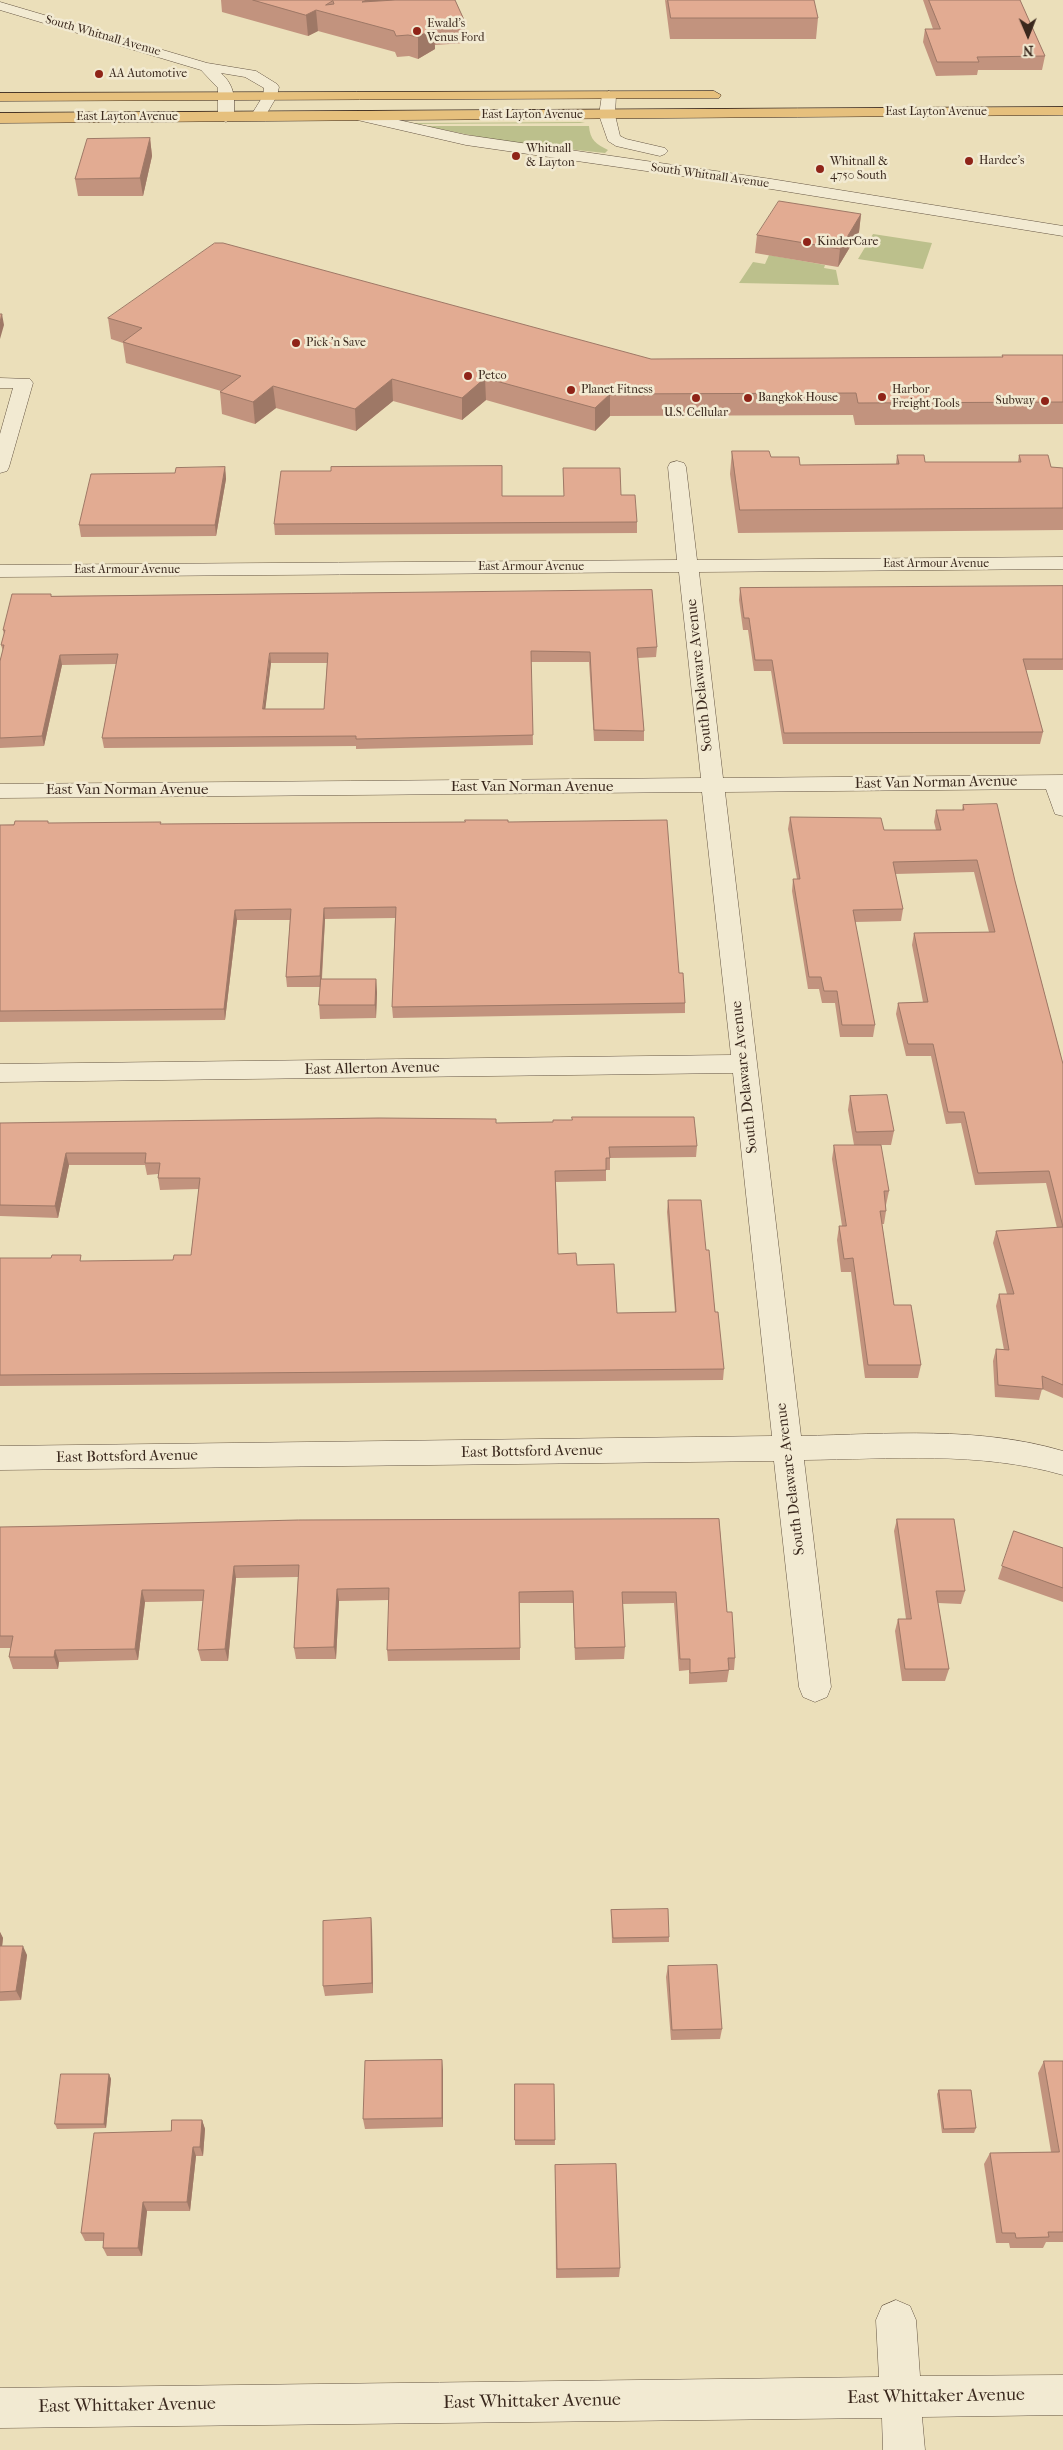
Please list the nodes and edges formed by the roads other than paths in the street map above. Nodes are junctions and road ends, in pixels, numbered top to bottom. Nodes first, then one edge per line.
1 (0, 6) edge
2 (206, 67) junction
3 (609, 95) junction
4 (730, 95) dead end
5 (228, 96) junction
6 (270, 96) junction
7 (0, 97) edge
8 (1063, 103) edge
9 (1063, 111) edge
10 (911, 112) junction
11 (607, 115) junction
12 (358, 116) junction
13 (226, 117) junction
14 (258, 117) junction
15 (0, 118) edge
16 (677, 154) dead end
17 (1063, 231) edge
18 (0, 383) edge
19 (0, 467) edge
20 (677, 467) dead end
21 (1063, 563) edge
22 (688, 566) junction
23 (0, 571) edge
24 (1059, 782) edge
25 (712, 785) junction
26 (0, 791) edge
27 (1063, 809) edge
28 (744, 1064) junction
29 (0, 1073) edge
30 (787, 1449) junction
31 (0, 1458) edge
32 (1063, 1463) edge
33 (815, 1687) dead end
34 (896, 2320) dead end
35 (1063, 2395) edge
36 (901, 2397) junction
37 (0, 2408) edge
38 (904, 2450) edge

1 - 2 street, South Whitnall Avenue
2 - 5 street, South Whitnall Avenue
2 - 6 street, South Whitnall Avenue
3 - 4 main road, East Layton Avenue
3 - 6 main road, East Layton Avenue
3 - 11 street, South Whitnall Avenue
5 - 6 main road, East Layton Avenue
5 - 7 main road, East Layton Avenue
5 - 13 street
6 - 14 street
8 - 10 main road
9 - 10 main road, East Layton Avenue
10 - 11 main road, East Layton Avenue
11 - 12 main road, East Layton Avenue
11 - 16 street, South Whitnall Avenue
12 - 14 main road, East Layton Avenue
12 - 17 street, South Whitnall Avenue
13 - 14 main road, East Layton Avenue
13 - 15 main road, East Layton Avenue
18 - 19 street
20 - 22 street, South Delaware Avenue
21 - 22 street, East Armour Avenue
22 - 23 street, East Armour Avenue
22 - 25 street, South Delaware Avenue
24 - 25 street, East Van Norman Avenue
24 - 27 street
25 - 26 street, East Van Norman Avenue
25 - 28 street, South Delaware Avenue
28 - 29 street, East Allerton Avenue
28 - 30 street, South Delaware Avenue
30 - 31 street, East Bottsford Avenue
30 - 32 street, East Bottsford Avenue
30 - 33 street, South Delaware Avenue
34 - 36 street
35 - 36 street, East Whittaker Avenue
36 - 37 street, East Whittaker Avenue
36 - 38 street

